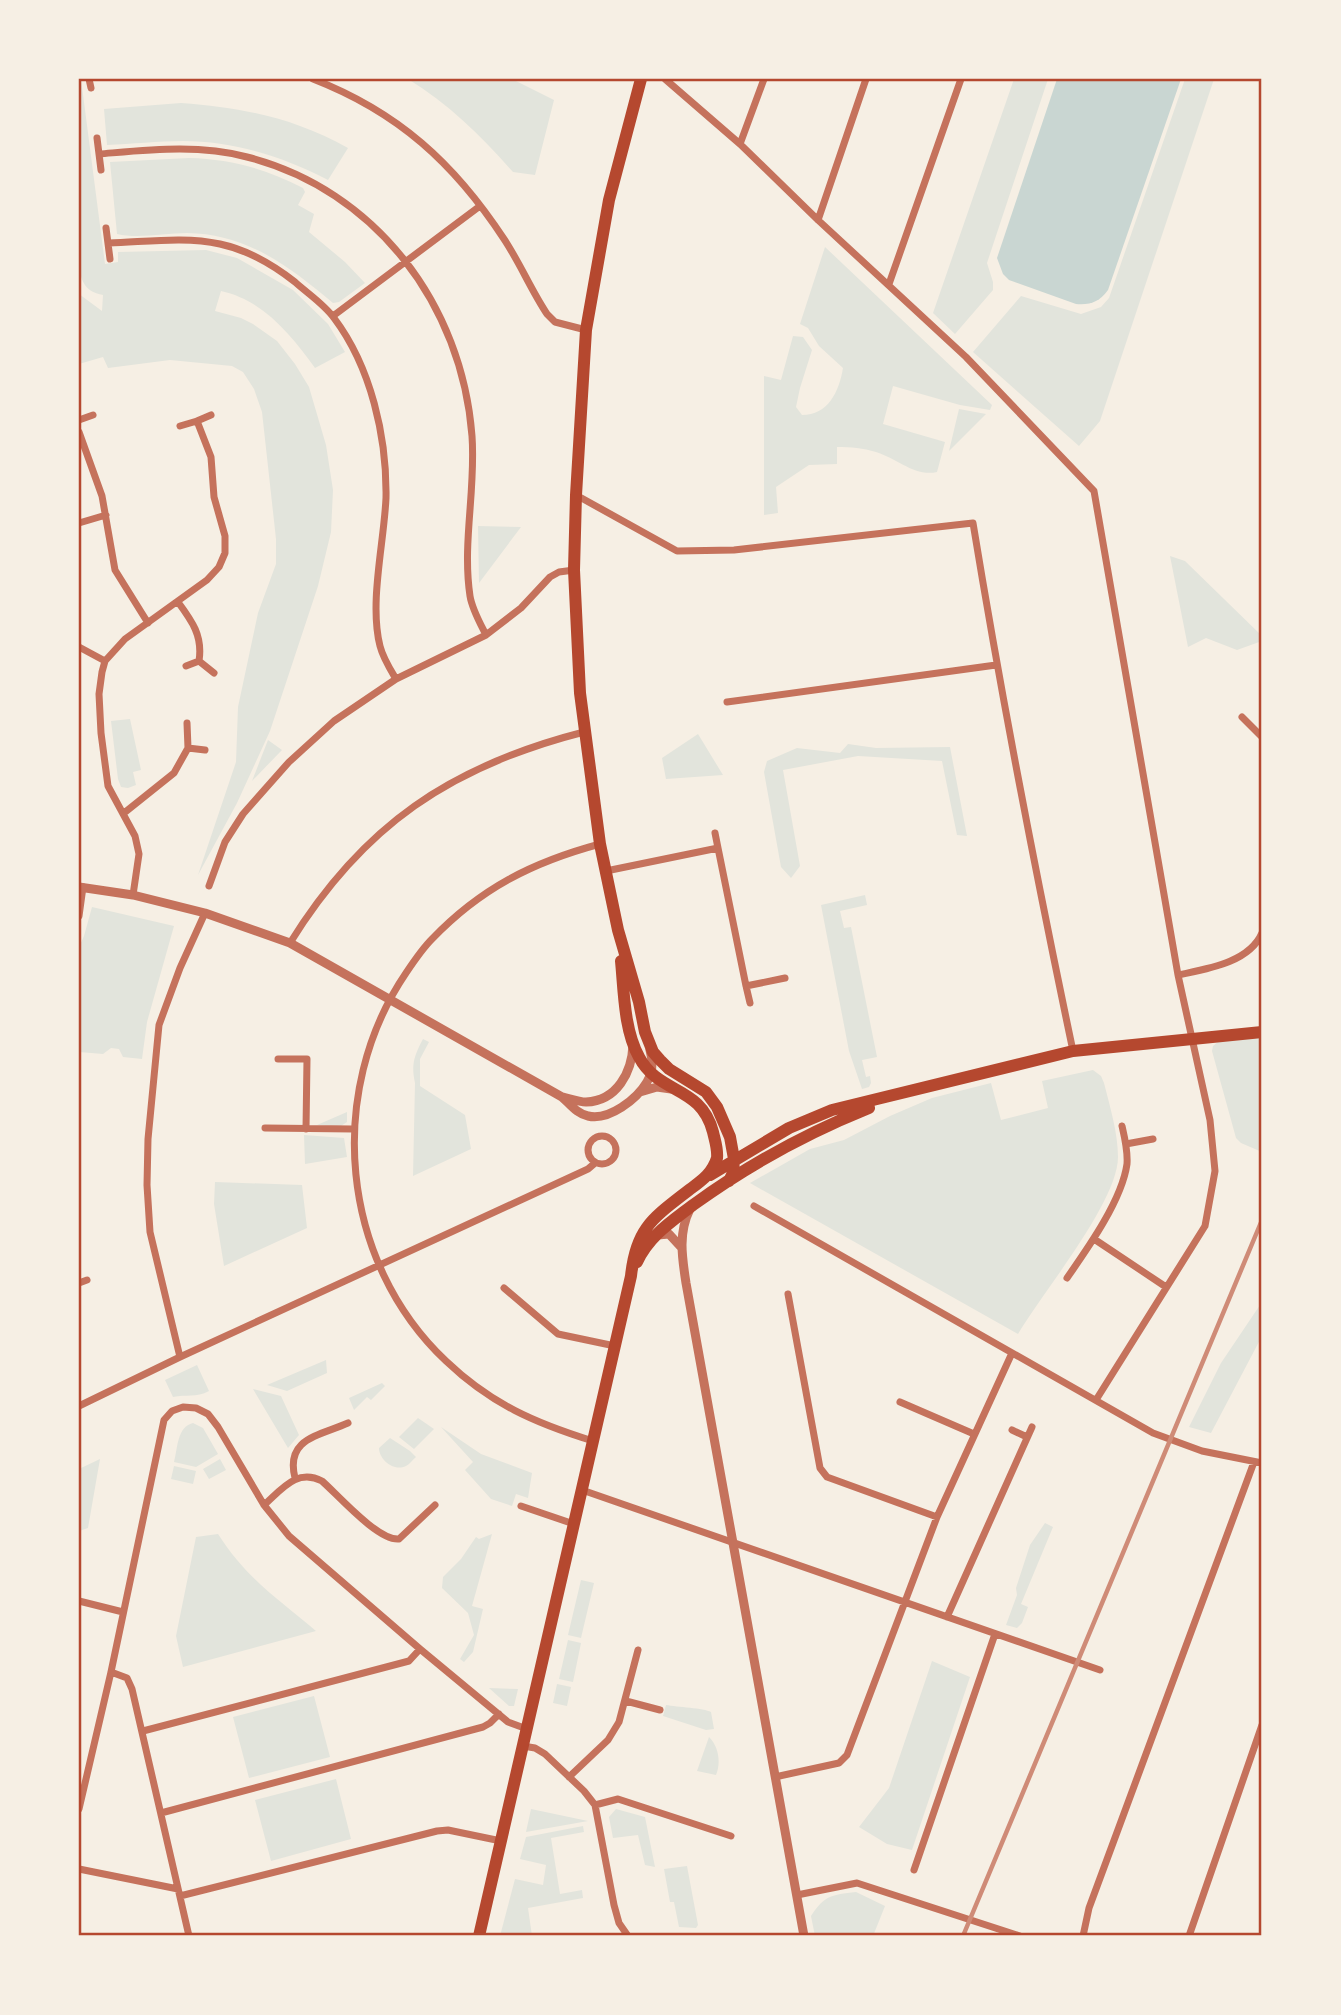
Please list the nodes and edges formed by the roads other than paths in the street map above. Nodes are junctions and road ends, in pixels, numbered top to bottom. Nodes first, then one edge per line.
1 (89, 79) edge
2 (313, 79) edge
3 (641, 79) edge
4 (665, 79) edge
5 (764, 79) edge
6 (866, 79) edge
7 (961, 79) edge
8 (90, 88) dead end
9 (97, 138) dead end
10 (740, 144) junction
11 (99, 154) junction
12 (101, 170) dead end
13 (480, 206) junction
14 (818, 220) junction
15 (106, 228) dead end
16 (109, 243) junction
17 (110, 258) dead end
18 (407, 261) junction
19 (889, 284) junction
20 (333, 316) junction
21 (586, 330) junction
22 (93, 415) dead end
23 (211, 415) dead end
24 (79, 420) edge
25 (197, 421) junction
26 (180, 426) dead end
27 (79, 432) edge
28 (576, 495) junction
29 (106, 515) junction
30 (79, 523) edge
31 (574, 570) junction
32 (178, 602) junction
33 (148, 622) junction
34 (486, 635) junction
35 (79, 647) edge
36 (105, 661) junction
37 (199, 661) junction
38 (996, 665) junction
39 (186, 667) dead end
40 (214, 673) dead end
41 (396, 679) junction
42 (727, 702) dead end
43 (1242, 717) dead end
44 (187, 723) dead end
45 (584, 732) junction
46 (1262, 737) edge
47 (188, 748) junction
48 (205, 750) dead end
49 (124, 813) junction
50 (715, 833) dead end
51 (600, 844) junction
52 (718, 848) junction
53 (606, 871) junction
54 (209, 886) dead end
55 (81, 887) edge
56 (133, 895) junction
57 (205, 913) junction
58 (79, 916) edge
59 (618, 930) junction
60 (1262, 933) edge
61 (290, 943) junction
62 (1178, 975) junction
63 (785, 978) dead end
64 (746, 986) junction
65 (390, 998) junction
66 (750, 1003) dead end
67 (1262, 1032) edge
68 (1191, 1040) junction
69 (648, 1041) junction
70 (633, 1043) junction
71 (1073, 1051) junction
72 (278, 1059) dead end
73 (649, 1068) junction
74 (669, 1069) junction
75 (628, 1074) junction
76 (677, 1091) junction
77 (915, 1091) junction
78 (639, 1093) junction
79 (562, 1097) junction
80 (1122, 1126) dead end
81 (265, 1128) dead end
82 (306, 1129) junction
83 (353, 1129) junction
84 (730, 1137) junction
85 (1153, 1139) dead end
86 (716, 1144) junction
87 (1126, 1144) junction
88 (756, 1146) junction
89 (734, 1159) junction
90 (761, 1161) junction
91 (595, 1163) junction
92 (705, 1178) junction
93 (729, 1181) junction
94 (754, 1206) dead end
95 (690, 1208) junction
96 (653, 1237) junction
97 (1094, 1239) junction
98 (681, 1247) junction
99 (378, 1265) junction
100 (631, 1276) junction
101 (1067, 1278) dead end
102 (1166, 1287) junction
103 (504, 1288) dead end
104 (788, 1294) dead end
105 (615, 1346) junction
106 (1012, 1353) junction
107 (180, 1357) junction
108 (1096, 1400) junction
109 (900, 1402) dead end
110 (79, 1406) edge
111 (348, 1423) dead end
112 (1032, 1427) dead end
113 (1012, 1430) dead end
114 (974, 1434) junction
115 (1027, 1437) junction
116 (593, 1441) junction
117 (1258, 1462) edge
118 (295, 1478) junction
119 (582, 1490) junction
120 (435, 1504) dead end
121 (264, 1505) junction
122 (521, 1506) dead end
123 (937, 1517) junction
124 (574, 1524) junction
125 (732, 1542) junction
126 (79, 1601) edge
127 (904, 1601) junction
128 (123, 1612) junction
129 (947, 1617) junction
130 (995, 1634) junction
131 (420, 1649) junction
132 (638, 1650) dead end
133 (1100, 1670) dead end
134 (111, 1672) junction
135 (626, 1701) junction
136 (660, 1710) dead end
137 (499, 1713) junction
138 (1262, 1725) edge
139 (527, 1729) junction
140 (142, 1731) junction
141 (523, 1746) junction
142 (569, 1777) junction
143 (775, 1777) junction
144 (595, 1805) junction
145 (79, 1809) edge
146 (161, 1813) junction
147 (731, 1836) dead end
148 (501, 1841) junction
149 (79, 1869) edge
150 (914, 1870) dead end
151 (179, 1893) junction
152 (797, 1895) junction
153 (189, 1936) edge
154 (479, 1936) edge
155 (628, 1936) edge
156 (804, 1936) edge
157 (1020, 1936) edge
158 (1083, 1936) edge
159 (1189, 1936) edge

1 - 8 street
2 - 13 street
3 - 21 main road
4 - 10 street
5 - 10 street
6 - 14 street
7 - 19 street
9 - 11 street
10 - 14 street
11 - 12 street
11 - 18 street
13 - 18 street
13 - 21 street
14 - 19 street
15 - 16 street
16 - 17 street
16 - 20 street
18 - 20 street
18 - 34 street
19 - 62 street
20 - 41 street
21 - 28 main road
22 - 24 street
23 - 25 street
25 - 26 street
25 - 32 street
27 - 29 street
28 - 31 main road
28 - 38 street
29 - 30 street
29 - 33 street
31 - 34 street
31 - 45 main road
32 - 33 street
32 - 37 street
33 - 36 street
34 - 41 street
35 - 36 street
36 - 49 street
37 - 39 street
37 - 40 street
38 - 42 street
38 - 71 street
41 - 54 street
43 - 46 street
44 - 47 street
45 - 51 main road
45 - 61 street
47 - 48 street
47 - 49 street
49 - 56 street
50 - 52 street
51 - 53 main road
51 - 65 street
52 - 53 street
52 - 64 street
53 - 59 main road
55 - 56 street
55 - 58 street
56 - 57 street
57 - 61 street
57 - 107 street
59 - 69 main road
59 - 70 main road
60 - 62 street
61 - 65 street
62 - 68 street
63 - 64 street
64 - 66 street
65 - 79 street
65 - 83 street
67 - 68 main road
68 - 71 main road
68 - 102 street
69 - 73 street
69 - 74 main road
70 - 73 main road
70 - 75 street
71 - 77 main road
72 - 82 street
73 - 74 street
73 - 75 street
73 - 76 main road
73 - 78 street
74 - 84 main road
75 - 79 street
76 - 78 street
76 - 86 main road
77 - 88 main road
77 - 90 main road
78 - 79 street
80 - 87 street
81 - 82 street
82 - 83 street
83 - 99 street
84 - 88 main road
84 - 89 main road
85 - 87 street
86 - 89 main road
86 - 92 main road
87 - 97 street
88 - 89 main road
89 - 90 main road
89 - 92 main road
89 - 93 main road
90 - 93 main road
91 - 91 street
91 - 99 street
92 - 100 main road
93 - 95 main road
94 - 106 street
95 - 96 main road
95 - 98 street
96 - 98 street
96 - 100 main road
97 - 101 street
97 - 102 street
98 - 125 street
99 - 107 street
99 - 116 street
100 - 105 main road
102 - 108 street
103 - 105 street
104 - 123 street
105 - 116 main road
106 - 108 street
106 - 114 street
107 - 110 street
108 - 117 street
109 - 114 street
111 - 118 street
112 - 115 street
113 - 115 street
114 - 123 street
115 - 129 street
116 - 119 main road
117 - 158 street
118 - 120 street
118 - 121 street
119 - 124 main road
119 - 125 street
121 - 128 street
121 - 131 street
122 - 124 street
123 - 127 street
124 - 139 main road
125 - 127 street
125 - 143 street
126 - 128 street
127 - 129 street
127 - 143 street
128 - 134 street
129 - 130 street
130 - 133 street
130 - 150 street
131 - 137 street
131 - 140 street
132 - 135 street
134 - 140 street
134 - 145 street
135 - 136 street
135 - 142 street
137 - 139 street
137 - 146 street
138 - 159 street
139 - 141 main road
140 - 146 street
141 - 142 street
141 - 148 main road
142 - 144 street
143 - 152 street
144 - 147 street
144 - 155 street
146 - 151 street
148 - 151 street
148 - 154 main road
149 - 151 street
151 - 153 street
152 - 156 street
152 - 157 street

